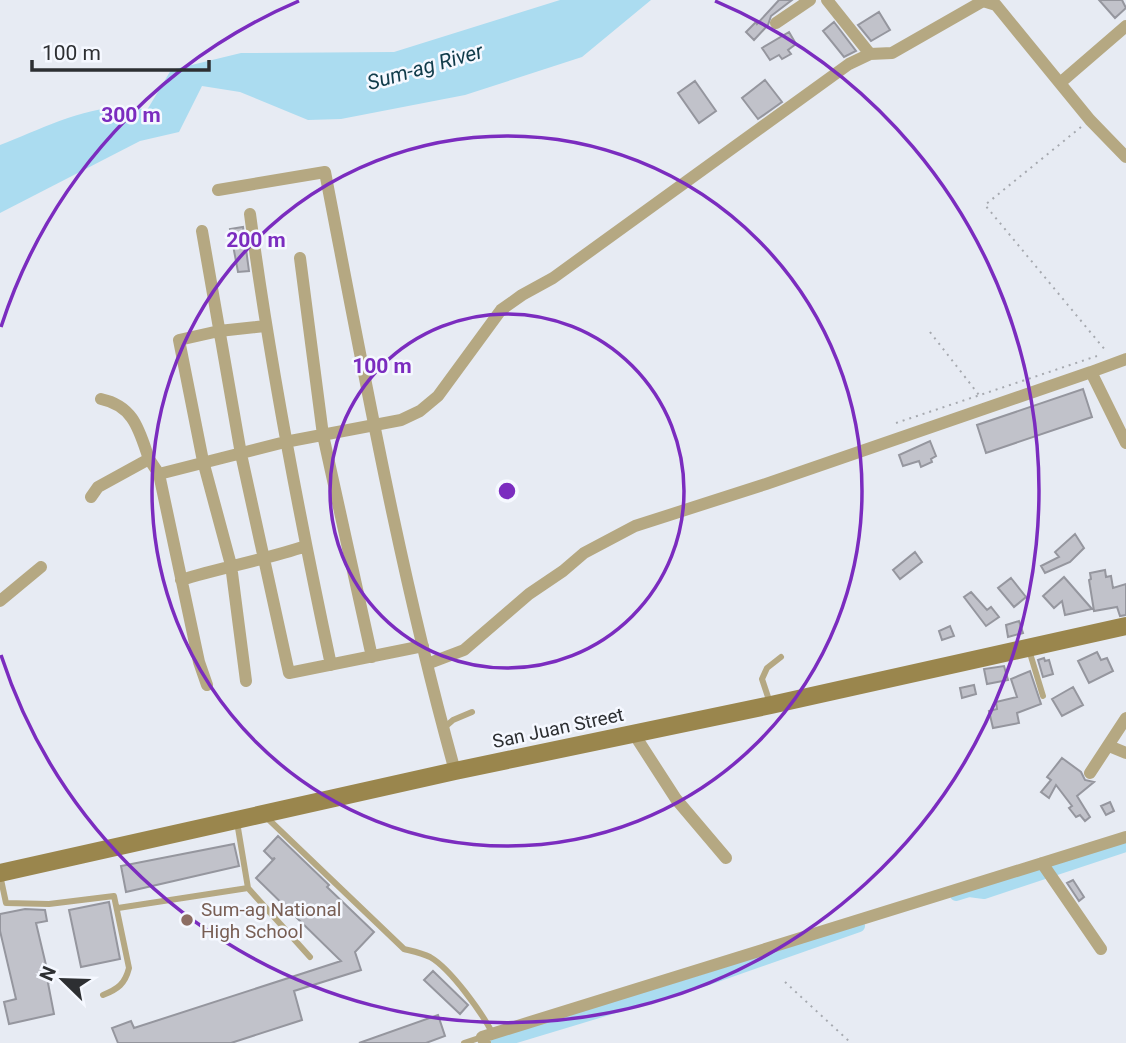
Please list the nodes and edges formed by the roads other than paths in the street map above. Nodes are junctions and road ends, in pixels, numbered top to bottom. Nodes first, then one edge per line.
1 (810, 0) edge
2 (827, 0) edge
3 (776, 23) dead end
4 (1126, 26) edge
5 (870, 54) junction
6 (1060, 83) junction
7 (1126, 157) edge
8 (218, 190) dead end
9 (250, 214) dead end
10 (202, 231) dead end
11 (300, 258) dead end
12 (265, 326) junction
13 (219, 331) junction
14 (1126, 359) edge
15 (1091, 372) junction
16 (101, 399) dead end
17 (374, 425) junction
18 (323, 435) junction
19 (285, 442) junction
20 (1126, 443) edge
21 (241, 454) junction
22 (149, 459) junction
23 (203, 461) junction
24 (159, 474) junction
25 (91, 497) dead end
26 (306, 546) junction
27 (263, 560) junction
28 (231, 565) junction
29 (41, 567) dead end
30 (181, 580) junction
31 (0, 601) edge
32 (1126, 626) edge
33 (423, 646) junction
34 (1028, 648) junction
35 (372, 657) junction
36 (781, 657) dead end
37 (426, 664) junction
38 (331, 665) junction
39 (246, 681) dead end
40 (207, 685) dead end
41 (1043, 696) dead end
42 (771, 705) junction
43 (472, 712) dead end
44 (1126, 718) edge
45 (444, 729) junction
46 (634, 734) junction
47 (1109, 746) junction
48 (1126, 753) edge
49 (455, 771) junction
50 (1090, 774) dead end
51 (263, 814) junction
52 (236, 820) junction
53 (1126, 837) edge
54 (726, 858) dead end
55 (1044, 866) junction
56 (0, 873) edge
57 (248, 888) junction
58 (118, 908) junction
59 (1101, 948) dead end
60 (310, 957) dead end
61 (103, 995) dead end
62 (487, 1038) edge
63 (464, 1043) edge

1 - 3 street
2 - 5 street
4 - 6 street
5 - 6 street
5 - 17 street
6 - 7 street
8 - 17 street
9 - 12 street
10 - 13 street
11 - 18 street
12 - 13 street
12 - 19 street
13 - 21 street
13 - 23 street
14 - 15 street
15 - 20 street
15 - 37 street
16 - 22 street
17 - 18 street
17 - 33 street
18 - 19 street
18 - 35 street
19 - 21 street
19 - 26 street
21 - 23 street
21 - 27 street
22 - 24 street
22 - 25 street
23 - 24 street
23 - 28 street
24 - 30 street
26 - 27 street
26 - 38 street
27 - 28 street
27 - 38 street
28 - 30 street
28 - 39 street
29 - 31 street
30 - 40 street
32 - 34 main road, San Juan Street
33 - 35 street
33 - 37 street
34 - 41 lane
34 - 42 main road, San Juan Street
35 - 38 street
36 - 42 lane
37 - 45 street
42 - 46 main road, San Juan Street
43 - 45 lane
44 - 47 street
45 - 49 street
46 - 49 main road, San Juan Street
46 - 54 street
47 - 48 street
47 - 50 street
49 - 51 main road, San Juan Street
51 - 52 main road, San Juan Street
51 - 62 lane
52 - 56 main road, San Juan Street
52 - 57 lane
53 - 55 street
55 - 59 street
55 - 62 street
56 - 58 lane
57 - 58 lane
57 - 60 lane
58 - 61 lane
62 - 63 lane

